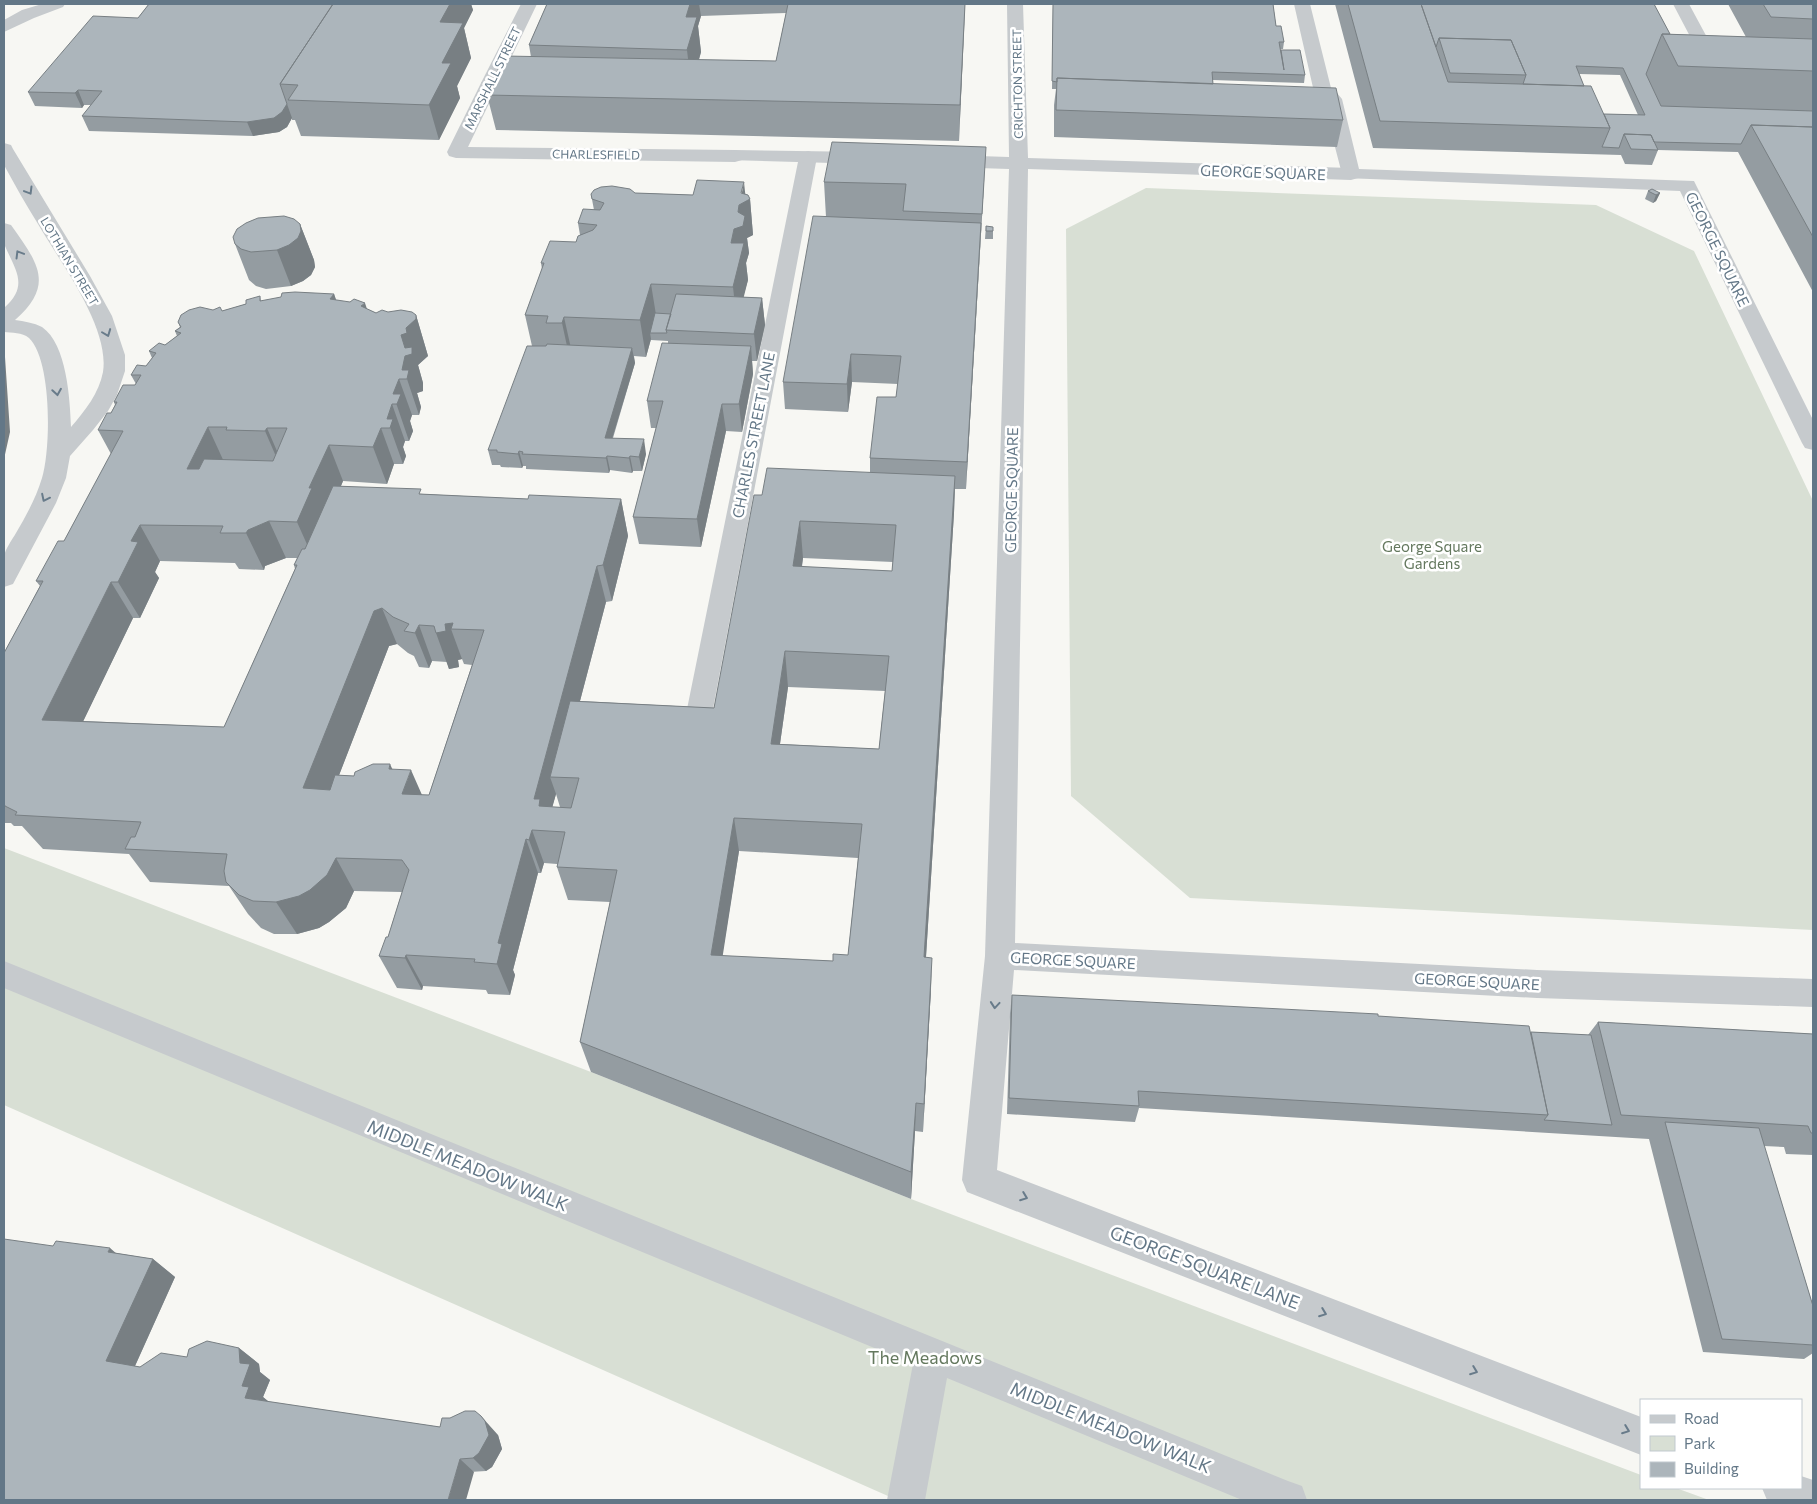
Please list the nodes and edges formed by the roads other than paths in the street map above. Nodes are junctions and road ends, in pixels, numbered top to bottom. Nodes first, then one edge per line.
1 (56, 4) edge
2 (529, 4) edge
3 (1015, 4) edge
4 (1302, 4) edge
5 (1681, 4) edge
6 (4, 27) edge
7 (1739, 60) edge
8 (4, 150) edge
9 (456, 152) joint
10 (808, 157) junction
11 (885, 159) edge
12 (932, 160) edge
13 (1019, 164) junction
14 (1351, 174) junction
15 (4, 229) edge
16 (4, 319) edge
17 (4, 326) edge
18 (1813, 442) edge
19 (60, 452) junction
20 (4, 578) edge
21 (699, 714) edge
22 (1000, 956) junction
23 (4, 974) edge
24 (1813, 993) edge
25 (933, 1355) junction
26 (1640, 1436) edge
27 (1784, 1489) edge
28 (1813, 1499) edge
29 (906, 1500) edge
30 (1288, 1500) edge

1 - 6 street
2 - 9 street, MARSHALL STREET
3 - 13 street, CRICHTON STREET
4 - 14 street
5 - 7 street
8 -> 19 street, LOTHIAN STREET
9 - 10 street, CHARLESFIELD
10 - 11 street, CHARLESFIELD
10 - 21 street, CHARLES STREET LANE
12 - 13 street
13 - 14 street, GEORGE SQUARE
13 - 22 street, GEORGE SQUARE
14 - 18 street, GEORGE SQUARE
16 -> 15 street
17 -> 19 street
19 -> 20 street
22 - 24 street, GEORGE SQUARE
22 -> 26 street, GEORGE SQUARE LANE
23 - 25 street, MIDDLE MEADOW WALK
25 - 29 street
25 - 30 street, MIDDLE MEADOW WALK
27 - 28 street

